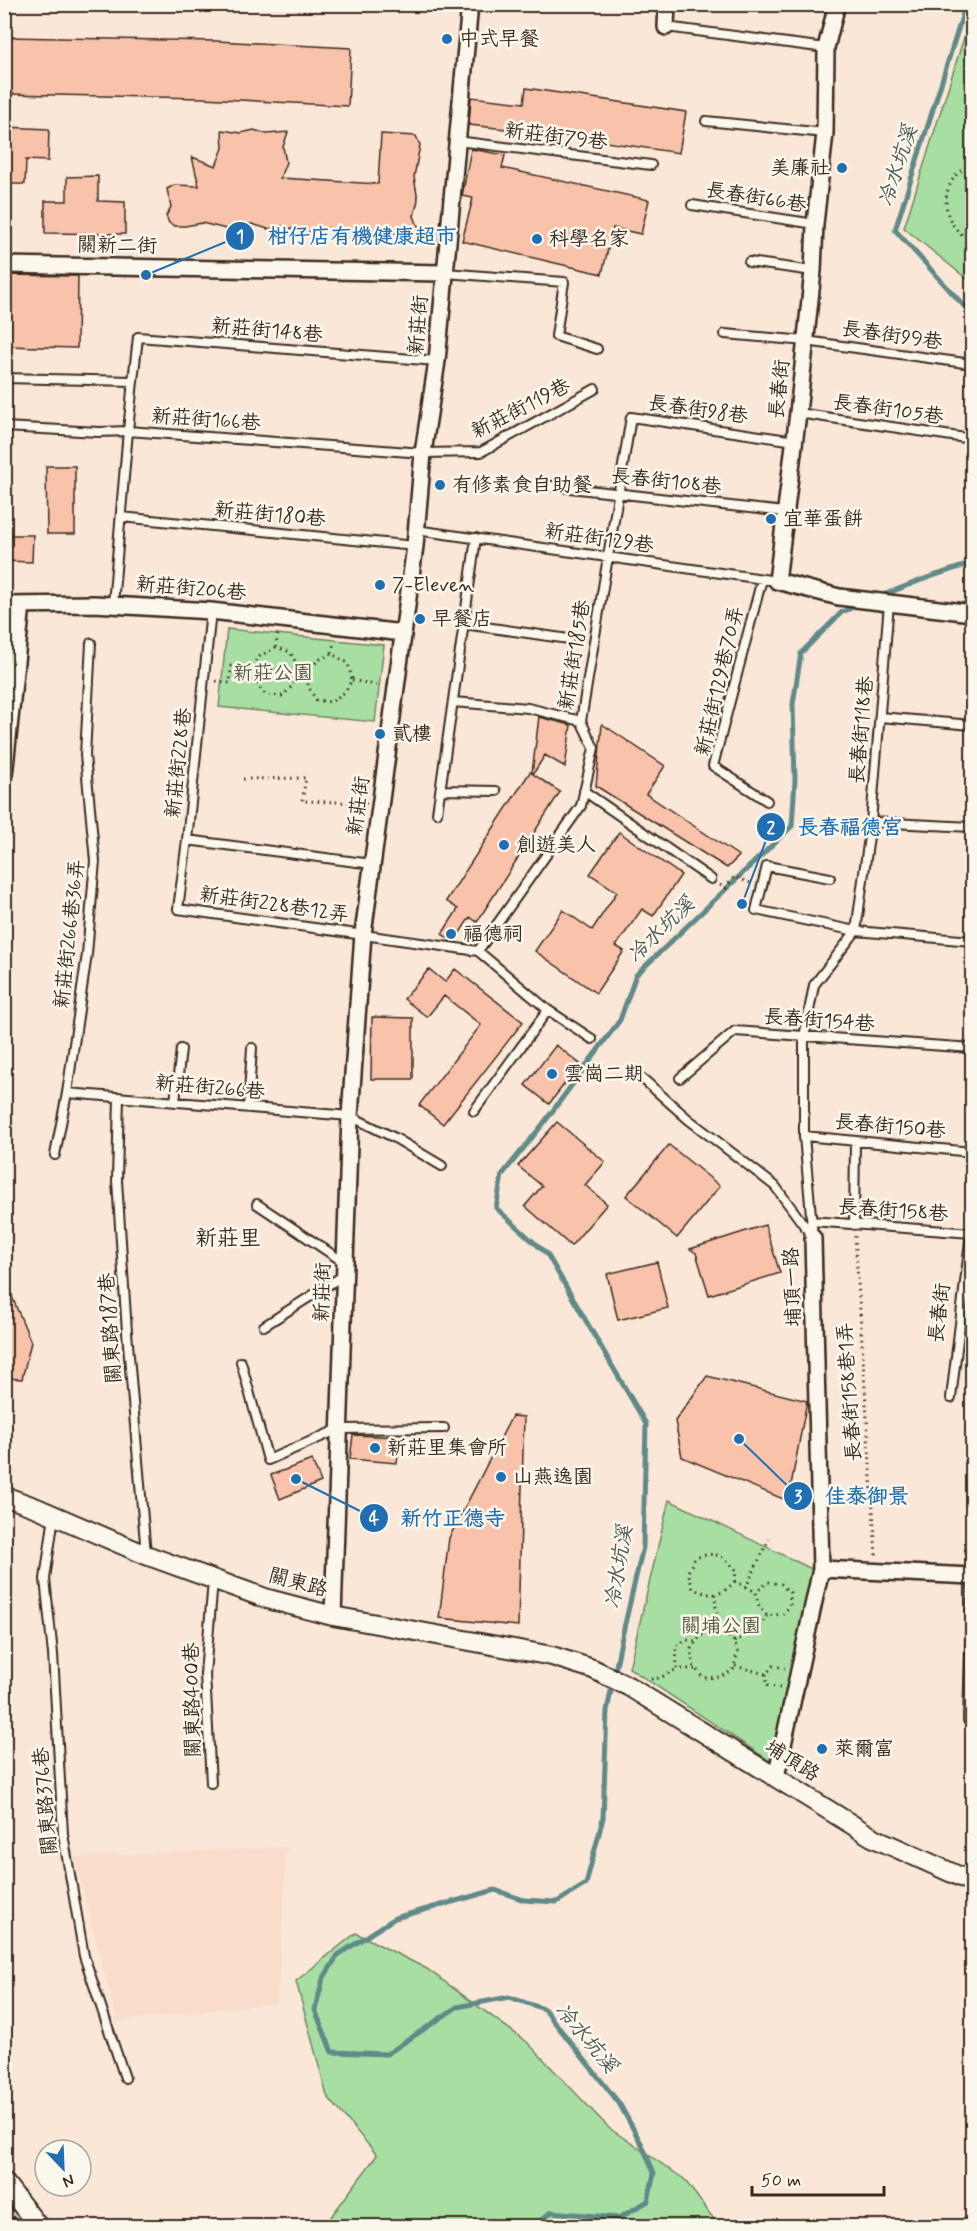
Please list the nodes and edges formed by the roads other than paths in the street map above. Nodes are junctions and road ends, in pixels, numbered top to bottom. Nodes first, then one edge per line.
1 (470, 4) edge
2 (667, 4) edge
3 (837, 4) edge
4 (666, 27) joint
5 (826, 48) junction
6 (706, 121) dead end
7 (825, 133) junction
8 (457, 141) junction
9 (651, 165) dead end
10 (692, 205) dead end
11 (815, 224) junction
12 (749, 262) dead end
13 (4, 265) edge
14 (813, 271) junction
15 (444, 273) junction
16 (725, 334) dead end
17 (806, 341) junction
18 (597, 349) dead end
19 (437, 361) junction
20 (972, 364) edge
21 (4, 378) edge
22 (133, 381) junction
23 (595, 389) dead end
24 (798, 413) junction
25 (4, 427) edge
26 (128, 431) junction
27 (972, 439) edge
28 (795, 441) junction
29 (423, 453) junction
30 (543, 485) dead end
31 (618, 494) junction
32 (785, 512) junction
33 (121, 517) junction
34 (417, 530) junction
35 (476, 538) junction
36 (415, 546) junction
37 (607, 557) junction
38 (769, 580) junction
39 (889, 603) junction
40 (4, 604) edge
41 (112, 604) junction
42 (22, 605) junction
43 (211, 611) junction
44 (972, 613) edge
45 (464, 624) junction
46 (403, 633) junction
47 (569, 639) dead end
48 (91, 643) dead end
49 (453, 702) junction
50 (880, 717) junction
51 (581, 721) junction
52 (972, 725) edge
53 (4, 776) edge
54 (441, 790) junction
55 (496, 791) dead end
56 (584, 791) junction
57 (767, 801) dead end
58 (437, 813) dead end
59 (871, 822) junction
60 (972, 827) edge
61 (187, 840) junction
62 (372, 864) junction
63 (830, 878) dead end
64 (711, 879) road end
65 (856, 931) junction
66 (363, 934) junction
67 (972, 941) edge
68 (478, 951) junction
69 (548, 1010) junction
70 (804, 1037) junction
71 (592, 1039) dead end
72 (252, 1048) dead end
73 (972, 1048) edge
74 (181, 1049) dead end
75 (680, 1078) dead end
76 (643, 1079) dead end
77 (67, 1093) junction
78 (119, 1097) junction
79 (175, 1102) junction
80 (248, 1108) junction
81 (474, 1111) dead end
82 (350, 1116) junction
83 (804, 1136) junction
84 (855, 1141) junction
85 (972, 1152) edge
86 (55, 1155) dead end
87 (442, 1166) dead end
88 (257, 1204) dead end
89 (811, 1221) junction
90 (854, 1225) junction
91 (972, 1233) edge
92 (813, 1238) junction
93 (344, 1269) junction
94 (264, 1326) dead end
95 (241, 1362) dead end
96 (951, 1398) dead end
97 (444, 1428) dead end
98 (339, 1429) junction
99 (4, 1496) edge
100 (54, 1515) junction
101 (146, 1555) junction
102 (820, 1569) junction
103 (972, 1576) edge
104 (213, 1581) junction
105 (972, 1586) edge
106 (333, 1616) junction
107 (593, 1669) joint
108 (972, 1720) edge
109 (776, 1777) junction
110 (211, 1783) dead end
111 (972, 1882) edge
112 (125, 2078) dead end
113 (4, 2182) edge
114 (38, 2226) edge

1 - 8 street, 新莊街
2 - 4 street
3 - 5 street, 長春街
4 - 5 lane
5 - 7 street, 長春街
6 - 7 lane
7 - 11 street, 長春街
8 - 9 lane, 新莊街79巷
8 - 15 street, 新莊街
10 - 11 lane, 長春街66巷
11 - 14 street, 長春街
12 - 14 lane
13 - 15 street, 關新二街
14 - 17 street, 長春街
15 - 18 lane
15 - 19 street, 新莊街
16 - 17 lane, 長春街99巷
17 - 20 lane, 長春街99巷
17 - 24 street, 長春街
19 - 22 lane, 新莊街148巷
19 - 29 street, 新莊街
21 - 22 lane
22 - 26 lane, 新莊街166巷
23 - 29 lane, 新莊街119巷
24 - 27 lane, 長春街105巷
24 - 28 street, 長春街
25 - 26 lane
26 - 29 lane, 新莊街166巷
26 - 33 lane, 新莊街206巷
28 - 31 lane, 長春街98巷
28 - 32 street, 長春街
29 - 34 street, 新莊街
30 - 31 lane, 長春街108巷
31 - 32 lane, 長春街108巷
31 - 37 lane, 長春街98巷
32 - 38 street, 長春街
33 - 36 lane, 新莊街180巷
33 - 41 lane, 新莊街206巷
34 - 35 lane, 新莊街129巷
34 - 36 street, 新莊街
35 - 37 lane, 新莊街129巷
35 - 45 lane
36 - 46 street, 新莊街
37 - 38 lane, 新莊街129巷
37 - 51 lane, 新莊街185巷
38 - 39 street
38 - 57 lane, 新莊街129巷70弄
39 - 44 street
39 - 50 lane, 長春街118巷
40 - 42 street
41 - 42 street
41 - 43 street, 新莊街206巷
42 - 53 street
43 - 46 street, 新莊街206巷
43 - 61 lane, 新莊街228巷
45 - 47 lane
45 - 49 lane
46 - 62 street, 新莊街
48 - 77 lane, 新莊街266巷36弄
49 - 51 lane
49 - 54 lane
50 - 52 lane
50 - 59 lane, 長春街118巷
51 - 56 lane, 新莊街185巷
54 - 55 lane
54 - 58 lane
56 - 64 lane
56 - 68 lane, 新莊街185巷
59 - 60 lane
59 - 65 lane, 長春街118巷
61 - 62 lane, 新莊街228巷
61 - 66 lane, 新莊街228巷12弄
62 - 66 street, 新莊街
63 - 65 lane
65 - 67 lane
65 - 70 lane
66 - 68 lane
66 - 82 street, 新莊街
68 - 69 lane
69 - 71 lane
69 - 81 lane
70 - 73 lane, 長春街154巷
70 - 75 lane, 長春街154巷
70 - 83 lane
72 - 80 lane
74 - 79 lane
76 - 92 lane, 埔頂一路
77 - 78 lane, 新莊街266巷
77 - 86 lane, 新莊街266巷36弄
78 - 79 lane, 新莊街266巷
78 - 101 lane, 關東路187巷
79 - 80 lane, 新莊街266巷
80 - 82 lane, 新莊街266巷
82 - 87 lane
82 - 93 street, 新莊街
83 - 84 lane, 長春街150巷
83 - 89 lane
84 - 85 lane, 長春街150巷
84 - 90 lane
88 - 93 lane
89 - 90 lane, 長春街158巷
89 - 92 lane
90 - 91 lane, 長春街158巷
91 - 96 lane, 長春街
92 - 102 street, 埔頂一路
93 - 94 lane
93 - 98 street, 新莊街
95 - 98 lane
97 - 98 lane
98 - 106 street, 新莊街
99 - 100 street, 關東路
100 - 101 street, 關東路
100 - 112 lane, 關東路376巷
101 - 104 street, 關東路
102 - 103 street
102 - 109 street, 埔頂一路
104 - 106 street, 關東路
104 - 110 lane, 關東路400巷
105 - 108 lane
106 - 107 street, 關東路
107 - 109 street, 埔頂路
109 - 111 street, 埔頂路
113 - 114 street

